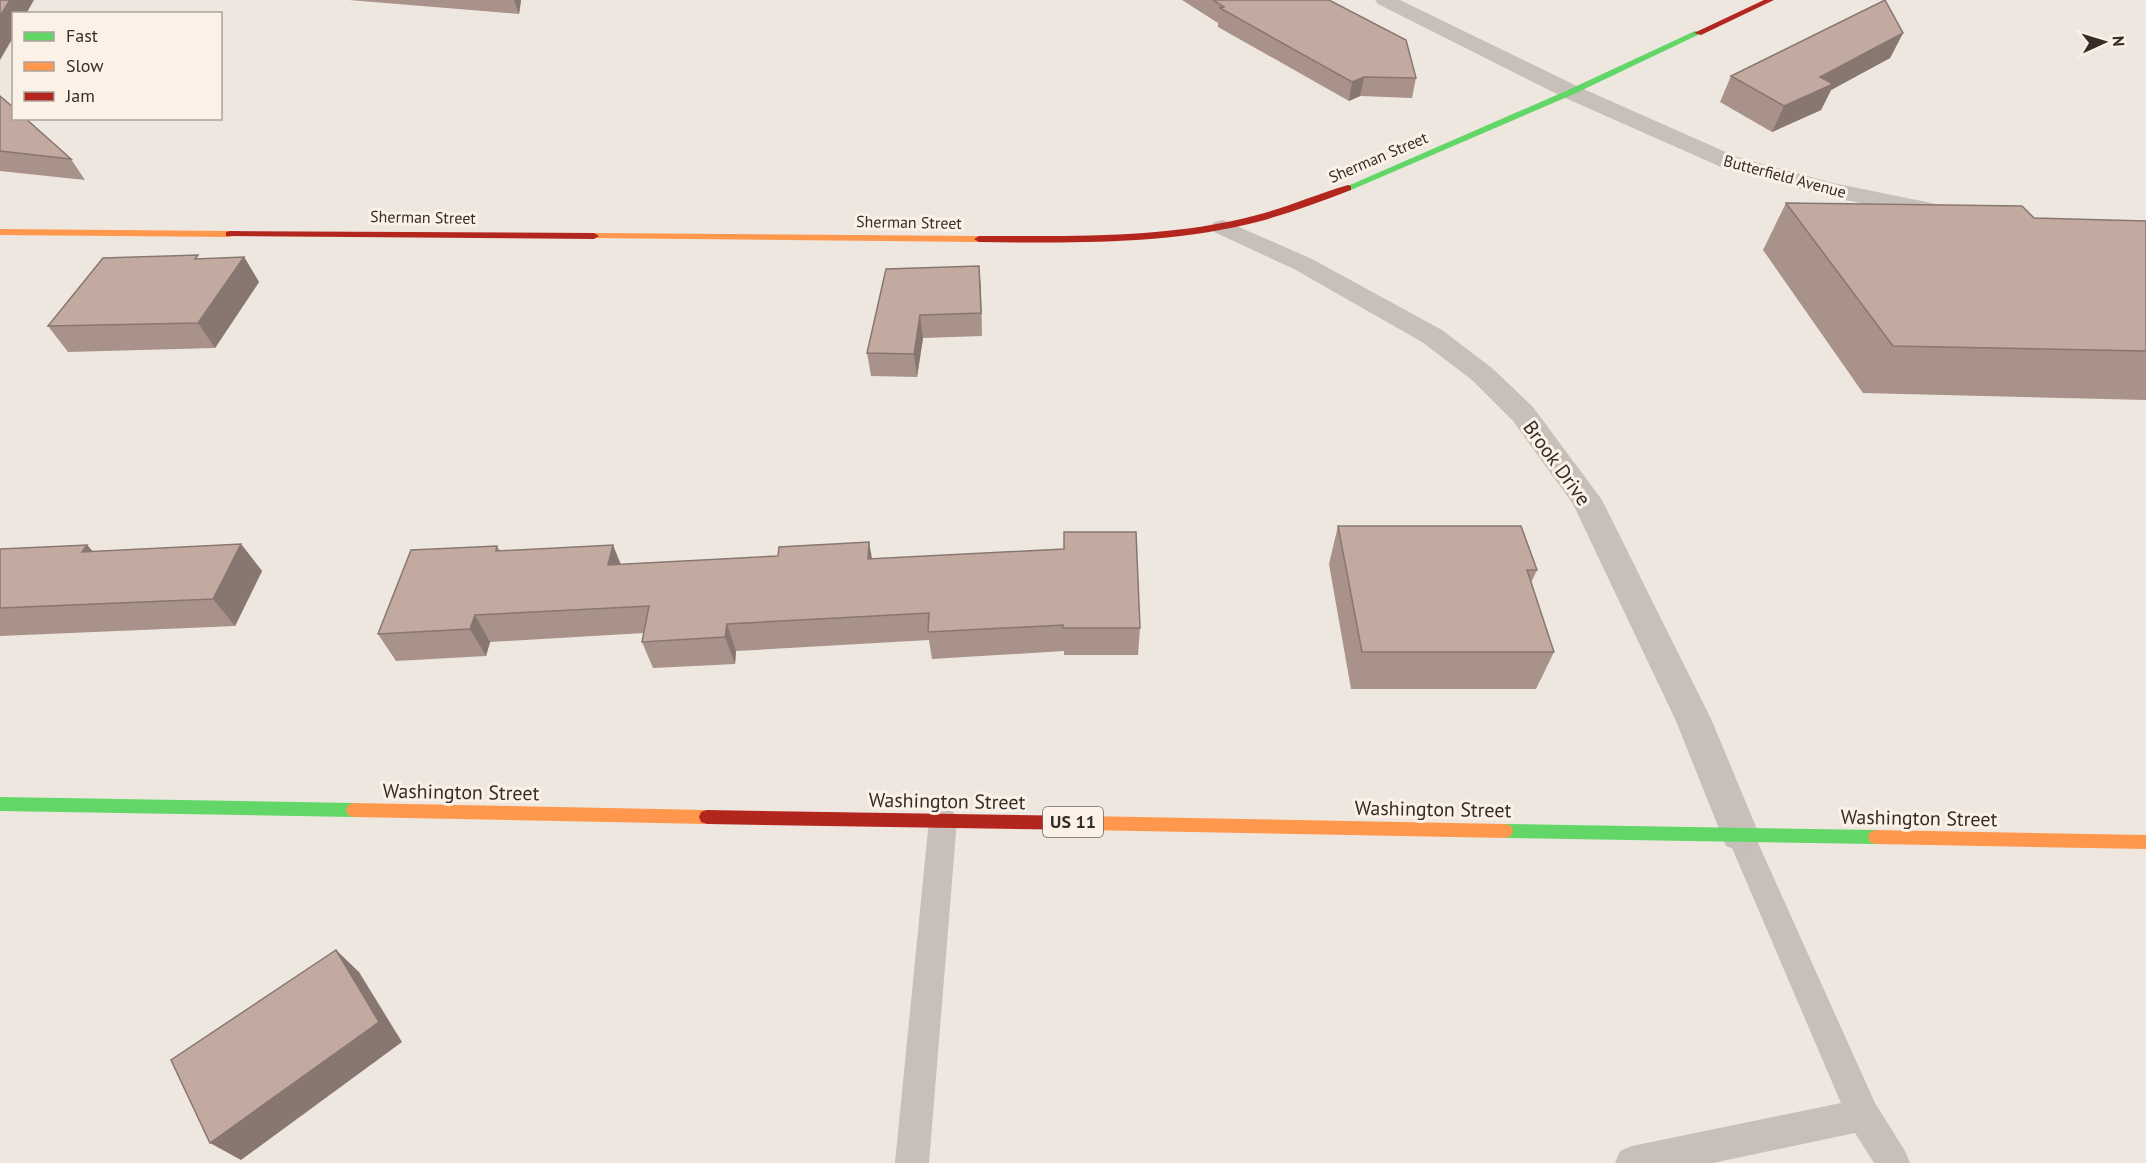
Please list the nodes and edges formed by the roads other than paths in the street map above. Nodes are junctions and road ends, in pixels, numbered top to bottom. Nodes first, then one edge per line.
1 (1385, 0) edge
2 (1770, 0) edge
3 (1570, 92) junction
4 (1972, 217) edge
5 (1223, 227) junction
6 (0, 232) edge
7 (0, 804) edge
8 (944, 820) junction
9 (1740, 834) junction
10 (2146, 842) edge
11 (1863, 1115) junction
12 (912, 1163) edge
13 (1632, 1163) edge
14 (1893, 1163) edge

1 - 3 street, Butterfield Avenue
2 - 3 street, Sherman Street
3 - 4 street, Butterfield Avenue
3 - 5 street, Sherman Street
5 - 6 street, Sherman Street
5 - 9 street, Brook Drive
7 - 8 street, Washington Street / US 11
8 - 9 street, Washington Street / US 11
8 - 12 lane
9 - 10 street, Washington Street / US 11
9 - 11 lane
11 - 13 lane
11 - 14 lane

